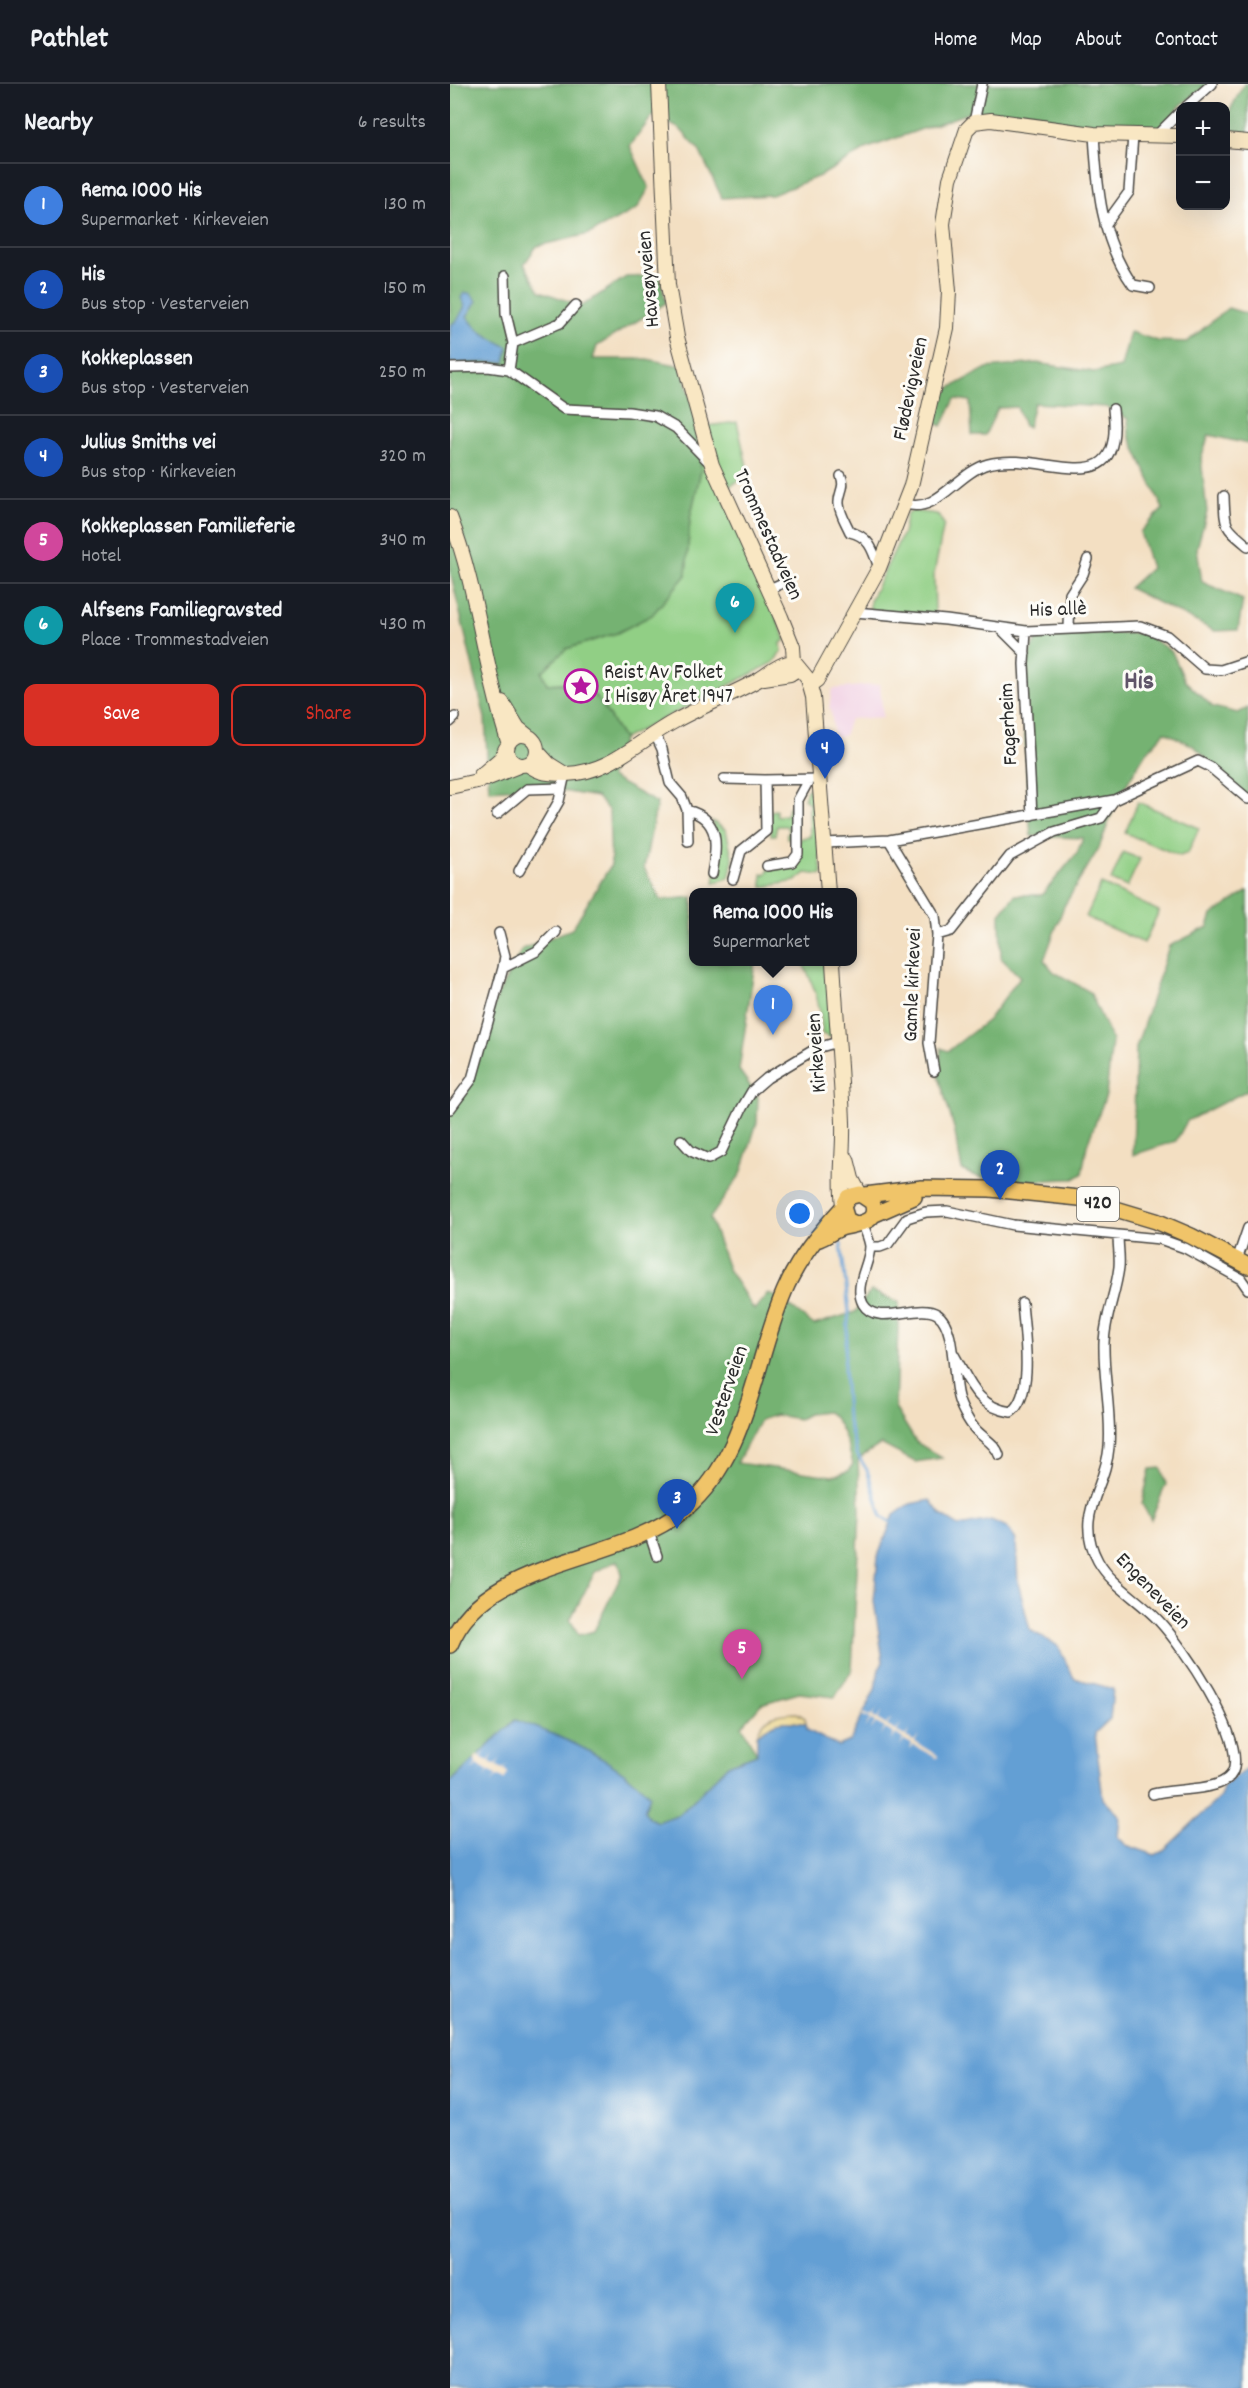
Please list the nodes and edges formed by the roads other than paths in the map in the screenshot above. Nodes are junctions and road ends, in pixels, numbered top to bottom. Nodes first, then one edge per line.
1 (659, 84) edge
2 (982, 84) edge
3 (1212, 84) edge
4 (1192, 102) edge
5 (1176, 116) edge
6 (974, 122) junction
7 (1094, 134) junction
8 (1133, 135) junction
9 (1157, 135) junction
10 (1176, 136) edge
11 (1230, 140) edge
12 (1248, 142) edge
13 (1106, 225) junction
14 (505, 276) dead end
15 (1150, 288) dead end
16 (576, 305) dead end
17 (513, 343) junction
18 (450, 368) edge
19 (509, 370) junction
20 (1113, 409) dead end
21 (712, 465) junction
22 (840, 476) dead end
23 (1224, 496) dead end
24 (906, 504) junction
25 (450, 517) edge
26 (1248, 546) edge
27 (1088, 559) dead end
28 (879, 568) junction
29 (785, 582) dead end
30 (769, 589) junction
31 (855, 612) junction
32 (1000, 628) junction
33 (1069, 629) junction
34 (1026, 631) junction
35 (1025, 653) junction
36 (1248, 661) edge
37 (797, 665) junction
38 (491, 678) junction
39 (810, 685) junction
40 (655, 734) junction
41 (529, 736) junction
42 (507, 745) junction
43 (537, 750) junction
44 (524, 765) junction
45 (565, 774) junction
46 (724, 779) dead end
47 (765, 780) junction
48 (814, 780) junction
49 (474, 781) junction
50 (450, 787) edge
51 (562, 788) junction
52 (1248, 799) edge
53 (1114, 800) junction
54 (687, 810) junction
55 (497, 814) dead end
56 (1032, 815) junction
57 (889, 840) junction
58 (688, 841) dead end
59 (825, 843) junction
60 (767, 866) dead end
61 (519, 871) dead end
62 (712, 874) dead end
63 (733, 879) dead end
64 (828, 888) edge
65 (556, 932) dead end
66 (499, 933) dead end
67 (937, 935) junction
68 (832, 966) edge
69 (503, 968) junction
70 (838, 1042) junction
71 (934, 1071) dead end
72 (450, 1109) edge
73 (681, 1140) dead end
74 (843, 1142) junction
75 (937, 1190) junction
76 (863, 1194) junction
77 (843, 1206) junction
78 (864, 1221) junction
79 (1248, 1228) edge
80 (1118, 1235) junction
81 (816, 1240) junction
82 (870, 1247) junction
83 (1243, 1263) edge
84 (1248, 1289) edge
85 (1023, 1303) dead end
86 (951, 1348) junction
87 (999, 1455) dead end
88 (649, 1532) junction
89 (657, 1556) dead end
90 (450, 1645) edge
91 (1153, 1794) dead end

1 - 21 main road, Havsøyveien
2 - 6 street, Flødevigveien
3 - 4 street
5 - 9 street
6 - 7 main road
6 - 24 main road, Flødevigveien
7 - 8 main road
7 - 13 street
8 - 9 main road
8 - 13 street
9 - 10 main road
11 - 12 main road
13 - 15 street
14 - 17 street
16 - 17 street
17 - 19 street
18 - 19 street
19 - 21 street, Trommestadveien
20 - 24 street
21 - 30 main road, Trommestadveien
22 - 28 street
23 - 26 street
24 - 28 main road, Flødevigveien
25 - 38 main road
27 - 33 street
28 - 31 main road, Flødevigveien
29 - 30 street
30 - 37 main road, Trommestadveien
31 - 32 street, His allè
31 - 39 main road, Flødevigveien
32 - 34 street, His allè
32 - 35 street
33 - 34 street, His allè
33 - 36 street, His allè
34 - 35 street, Fagerheim
35 - 56 street, Fagerheim
37 - 39 main road
37 - 40 main road
38 - 41 main road
38 - 42 main road
39 - 48 main road
40 - 45 main road
40 - 54 street
41 - 42 main road
41 - 43 main road
42 - 44 main road
42 - 49 main road
43 - 44 main road
43 - 45 main road
44 - 45 main road
44 - 49 main road
45 - 51 street
46 - 47 street
47 - 48 street
47 - 63 street
48 - 59 main road
48 - 60 street
49 - 50 main road
51 - 55 street
51 - 61 street
52 - 53 street
53 - 56 street
53 - 67 street
54 - 58 street
54 - 62 street
56 - 57 street
57 - 59 street
57 - 67 street, Gamle kirkevei
59 - 64 main road
65 - 69 street
66 - 69 street
67 - 71 street, Gamle kirkevei
68 - 70 main road, Kirkeveien
69 - 72 street
70 - 73 street
70 - 74 main road, Kirkeveien
74 - 76 main road, Kirkeveien
74 - 77 main road, Kirkeveien
75 - 76 main road, 420
75 - 78 main road, 420
75 - 83 main road, 420
76 - 77 main road, 420
76 - 78 main road
77 - 78 main road
77 - 81 main road, Vesterveien / 420
78 - 81 main road, 420
78 - 82 street
79 - 83 street
80 - 82 street
80 - 84 street
80 - 91 street, Engeneveien
81 - 88 main road, Vesterveien / 420
82 - 86 street
85 - 86 street
86 - 87 street
88 - 89 street
88 - 90 main road, Vesterveien / 420

